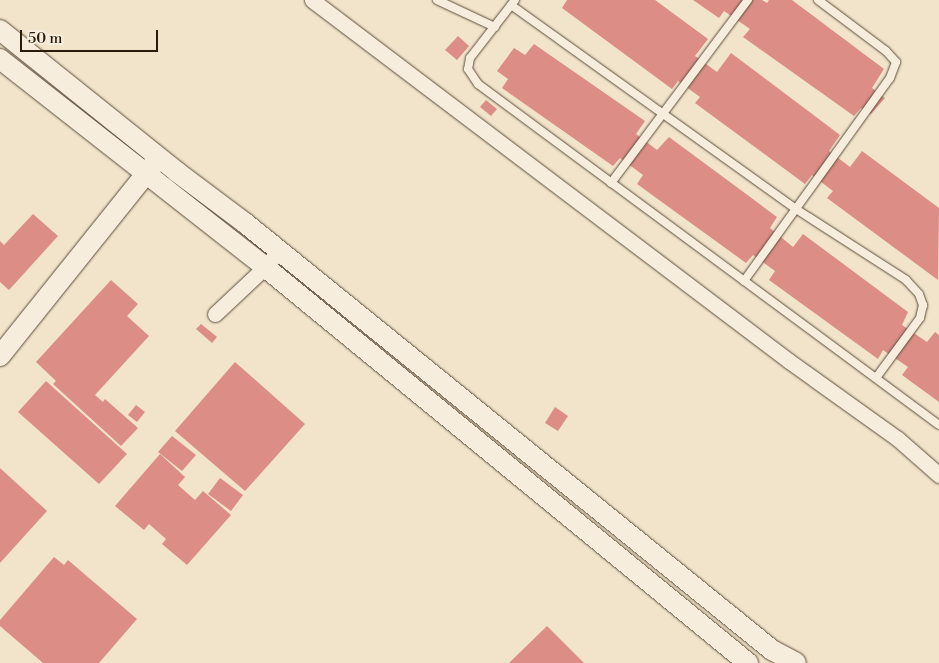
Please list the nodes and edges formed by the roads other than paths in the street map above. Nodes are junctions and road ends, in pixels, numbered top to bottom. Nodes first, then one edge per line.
1 (312, 0) edge
2 (437, 0) edge
3 (748, 0) edge
4 (818, 0) edge
5 (513, 2) edge
6 (495, 27) junction
7 (0, 30) edge
8 (0, 59) edge
9 (663, 114) junction
10 (159, 157) junction
11 (145, 175) junction
12 (611, 183) junction
13 (796, 209) junction
14 (279, 251) junction
15 (265, 267) junction
16 (744, 281) junction
17 (215, 314) dead end
18 (0, 356) edge
19 (876, 378) junction
20 (939, 425) edge
21 (939, 475) edge
22 (748, 663) edge
23 (796, 663) edge

1 - 21 street
2 - 6 lane
3 - 9 lane
4 - 13 lane
5 - 6 lane
5 - 9 lane
6 - 12 lane
7 - 10 main road
8 - 11 main road
9 - 12 lane
9 - 13 lane
10 - 11 main road
10 - 14 main road
11 - 15 main road
11 - 18 main road
12 - 16 lane
13 - 16 lane
13 - 19 lane
14 - 15 street
14 - 23 main road
15 - 17 street
15 - 22 main road
16 - 19 lane
19 - 20 lane

